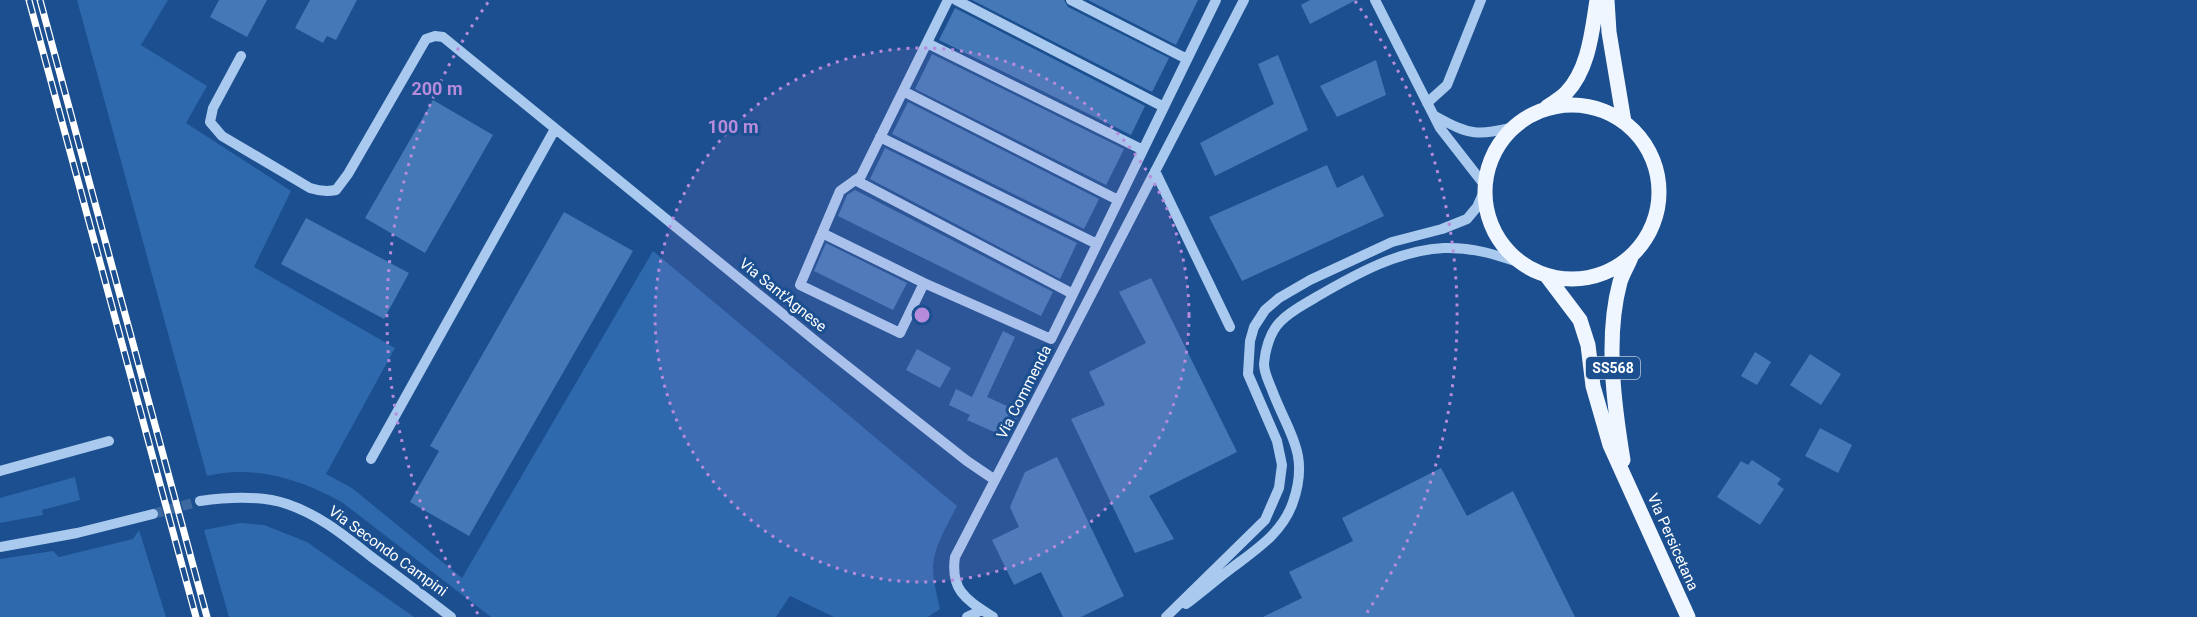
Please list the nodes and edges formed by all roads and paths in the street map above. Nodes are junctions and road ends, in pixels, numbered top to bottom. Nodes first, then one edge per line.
1 (948, 0) edge
2 (956, 0) edge
3 (1071, 0) edge
4 (1216, 0) edge
5 (1244, 0) edge
6 (1375, 0) edge
7 (1481, 0) edge
8 (1597, 0) edge
9 (1607, 0) edge
10 (927, 43) junction
11 (241, 56) dead end
12 (1187, 59) junction
13 (903, 91) junction
14 (1427, 103) junction
15 (1164, 107) junction
16 (1541, 111) junction
17 (1434, 116) junction
18 (1624, 122) junction
19 (1516, 126) junction
20 (555, 129) junction
21 (880, 137) junction
22 (1143, 150) junction
23 (1155, 171) junction
24 (855, 180) junction
25 (1486, 187) junction
26 (1118, 200) junction
27 (822, 233) junction
28 (1097, 244) junction
29 (1631, 256) junction
30 (1524, 264) junction
31 (1546, 275) junction
32 (924, 284) junction
33 (1073, 294) junction
34 (1230, 327) dead end
35 (109, 441) dead end
36 (372, 459) dead end
37 (0, 471) edge
38 (995, 480) junction
39 (1626, 481) junction
40 (200, 501) tunnel mouth
41 (153, 514) tunnel mouth
42 (0, 547) edge
43 (982, 610) junction
44 (451, 617) edge
45 (967, 617) edge
46 (993, 617) edge
47 (1168, 617) edge
48 (1688, 617) edge

1 - 10 street
2 - 15 street
3 - 12 street
4 - 12 street
5 - 23 street, Via Commenda
6 - 14 street
7 - 14 street
8 - 16 main road
9 - 18 main road
10 - 13 street
10 - 22 street
11 - 20 street, Via Sant'Agnese
12 - 15 street
13 - 21 street
13 - 26 street
14 - 17 street
15 - 22 street
16 - 18 main road
16 - 19 main road
17 - 19 street
17 - 25 street
18 - 29 main road
19 - 25 main road
20 - 36 street
20 - 38 street, Via Sant'Agnese
21 - 24 street
21 - 28 street
22 - 26 street
23 - 34 street
23 - 38 street, Via Commenda
24 - 27 street
24 - 33 street
25 - 30 main road
25 - 47 street
26 - 28 street
27 - 32 street
27 - 32 street
28 - 33 street
29 - 31 main road
29 - 39 main road, Via Persicetana / SS568
30 - 31 main road
30 - 47 street
31 - 39 main road, Via Persicetana / SS568
32 - 33 street
35 - 37 street
38 - 43 street, Via Commenda
39 - 48 main road, Via Persicetana / SS568
40 - 44 street, Via Secondo Campini
41 - 42 street
43 - 45 street
43 - 46 street, Via Commenda

